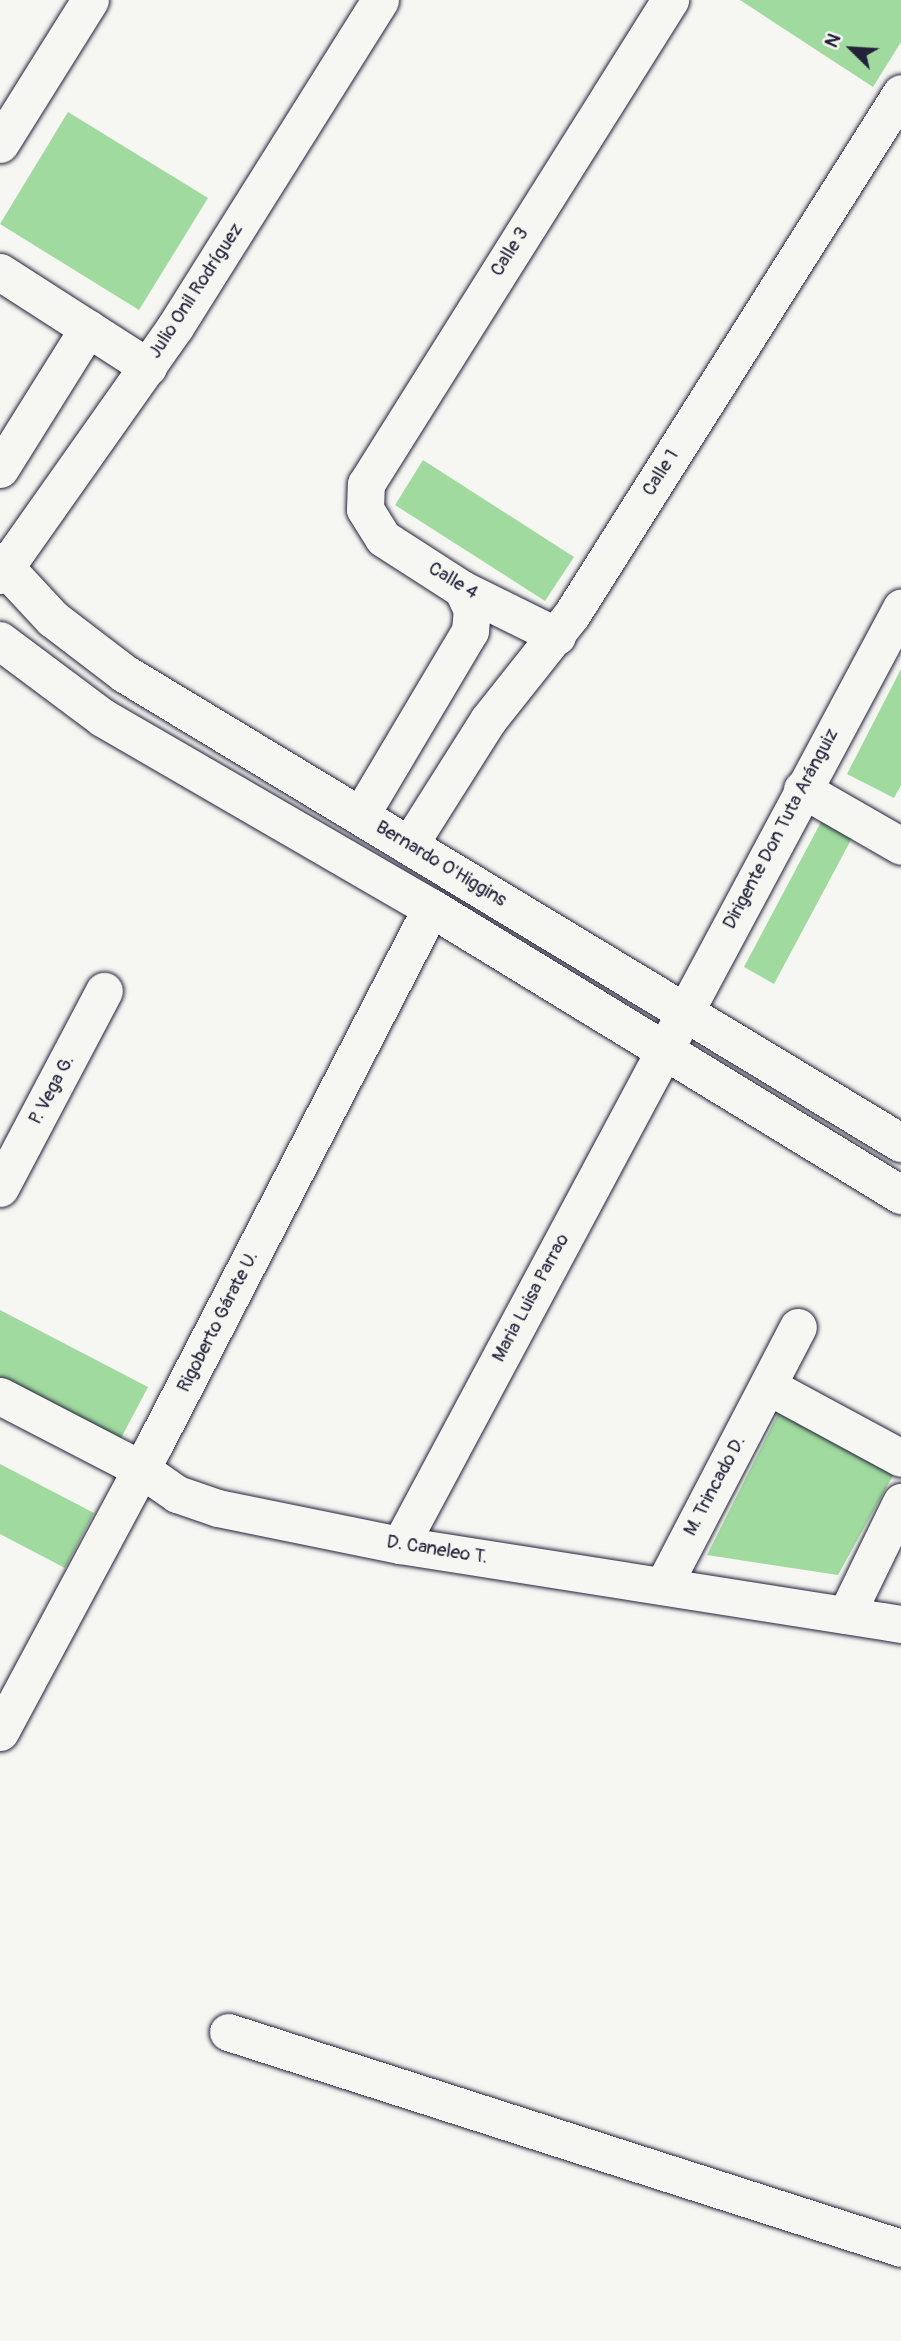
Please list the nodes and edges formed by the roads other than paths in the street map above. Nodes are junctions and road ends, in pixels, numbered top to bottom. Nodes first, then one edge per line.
1 (90, 0) edge
2 (380, 0) edge
3 (670, 0) edge
4 (901, 93) edge
5 (0, 144) edge
6 (0, 272) edge
7 (88, 328) junction
8 (148, 367) junction
9 (0, 469) edge
10 (365, 509) joint
11 (2, 568) edge
12 (462, 589) junction
13 (901, 608) edge
14 (557, 636) junction
15 (0, 641) edge
16 (802, 789) junction
17 (360, 816) junction
18 (409, 845) junction
19 (901, 846) edge
20 (431, 908) junction
21 (104, 991) dead end
22 (683, 1010) junction
23 (662, 1051) junction
24 (901, 1143) edge
25 (0, 1188) edge
26 (901, 1195) edge
27 (798, 1326) dead end
28 (768, 1386) junction
29 (0, 1396) edge
30 (901, 1458) edge
31 (141, 1469) junction
32 (901, 1502) edge
33 (400, 1545) junction
34 (663, 1586) junction
35 (846, 1615) junction
36 (901, 1624) edge
37 (0, 1732) edge
38 (228, 2032) dead end
39 (901, 2248) edge

1 - 5 street
2 - 8 street, Julio Onil Rodríguez
3 - 10 street, Calle 3
4 - 14 street, Calle 1
6 - 7 street
7 - 8 street
7 - 9 street
8 - 11 street, Julio Onil Rodríguez
10 - 12 street, Calle 4
11 - 17 street, Bernardo O'Higgins
12 - 14 street, Calle 4
12 - 17 street
13 - 16 street, Dirigente Don Tuta Aránguiz
14 - 18 street, Calle 1
15 - 20 street
16 - 19 street
16 - 22 street, Dirigente Don Tuta Aránguiz
17 - 18 street, Bernardo O'Higgins
18 - 22 street, Bernardo O'Higgins
20 - 23 street
20 - 31 street, Rigoberto Gárate U.
21 - 25 street, P. Vega G.
22 - 23 street, Dirigente Don Tuta Aránguiz
22 - 24 street, Bernardo O'Higgins
23 - 26 street
23 - 33 street, Maria Luisa Parrao
27 - 28 street, M. Trincado D.
28 - 30 street
28 - 34 street, M. Trincado D.
29 - 31 street, D. Caneleo T.
31 - 33 street, D. Caneleo T.
31 - 37 street, Rigoberto Gárate U.
32 - 35 street
33 - 34 street, D. Caneleo T.
34 - 35 street, D. Caneleo T.
35 - 36 street, D. Caneleo T.
38 - 39 street

